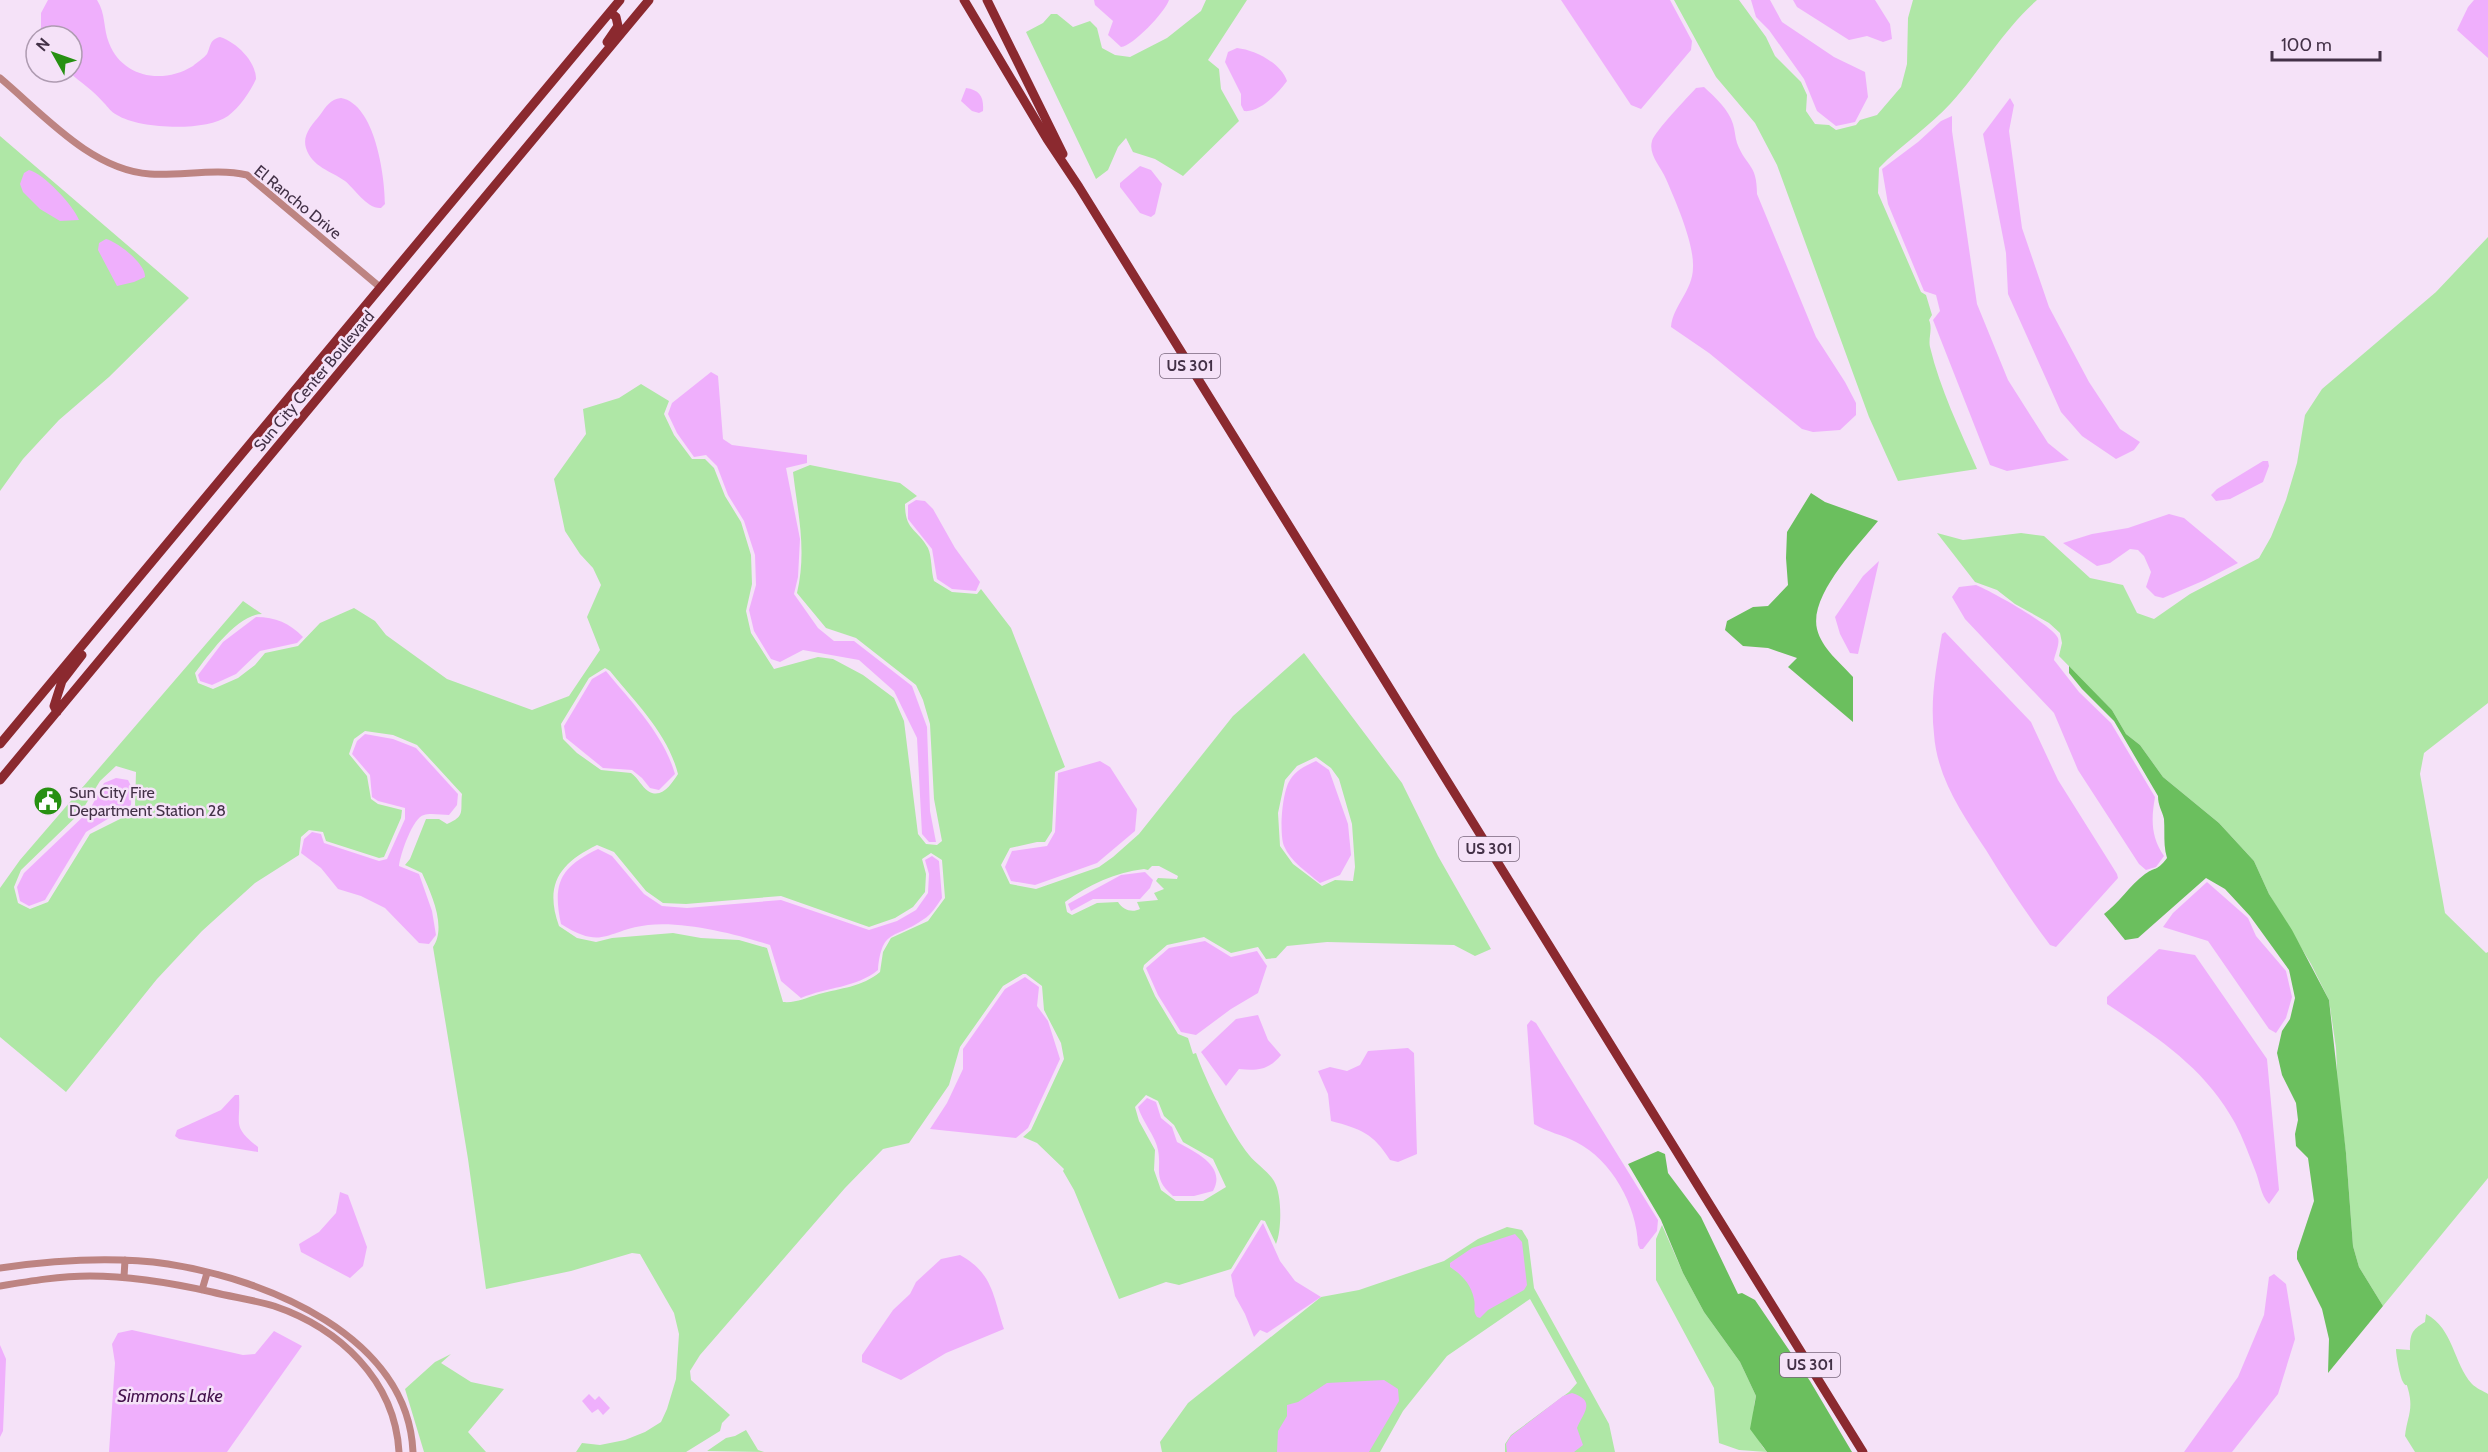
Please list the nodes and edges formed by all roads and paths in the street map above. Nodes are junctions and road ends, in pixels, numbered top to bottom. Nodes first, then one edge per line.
1 (620, 0) edge
2 (649, 0) edge
3 (964, 0) edge
4 (987, 0) edge
5 (609, 12) junction
6 (0, 78) edge
7 (548, 123) junction
8 (1079, 187) junction
9 (381, 288) junction
10 (111, 611) junction
11 (57, 712) junction
12 (0, 744) edge
13 (0, 780) edge
14 (125, 1260) junction
15 (0, 1268) edge
16 (207, 1273) junction
17 (124, 1277) junction
18 (0, 1286) edge
19 (202, 1290) junction
20 (278, 1296) junction
21 (273, 1306) junction
22 (399, 1452) edge
23 (413, 1452) edge
24 (1863, 1452) edge

1 - 5 main road, Sun City Center Boulevard
2 - 7 main road, Sun City Center Boulevard
3 - 8 main road, US 301
4 - 8 main road, US 301
5 - 7 main road
5 - 9 main road, Sun City Center Boulevard
6 - 9 street, El Rancho Drive
7 - 11 main road, Sun City Center Boulevard
8 - 24 main road, US 301
9 - 10 main road, Sun City Center Boulevard
10 - 11 main road
10 - 12 main road, Sun City Center Boulevard
11 - 13 main road, Sun City Center Boulevard
14 - 15 street
14 - 16 street
14 - 17 street
16 - 19 street
16 - 20 street
17 - 18 street
17 - 19 street
19 - 21 street
20 - 21 street
20 - 23 street
21 - 22 street

